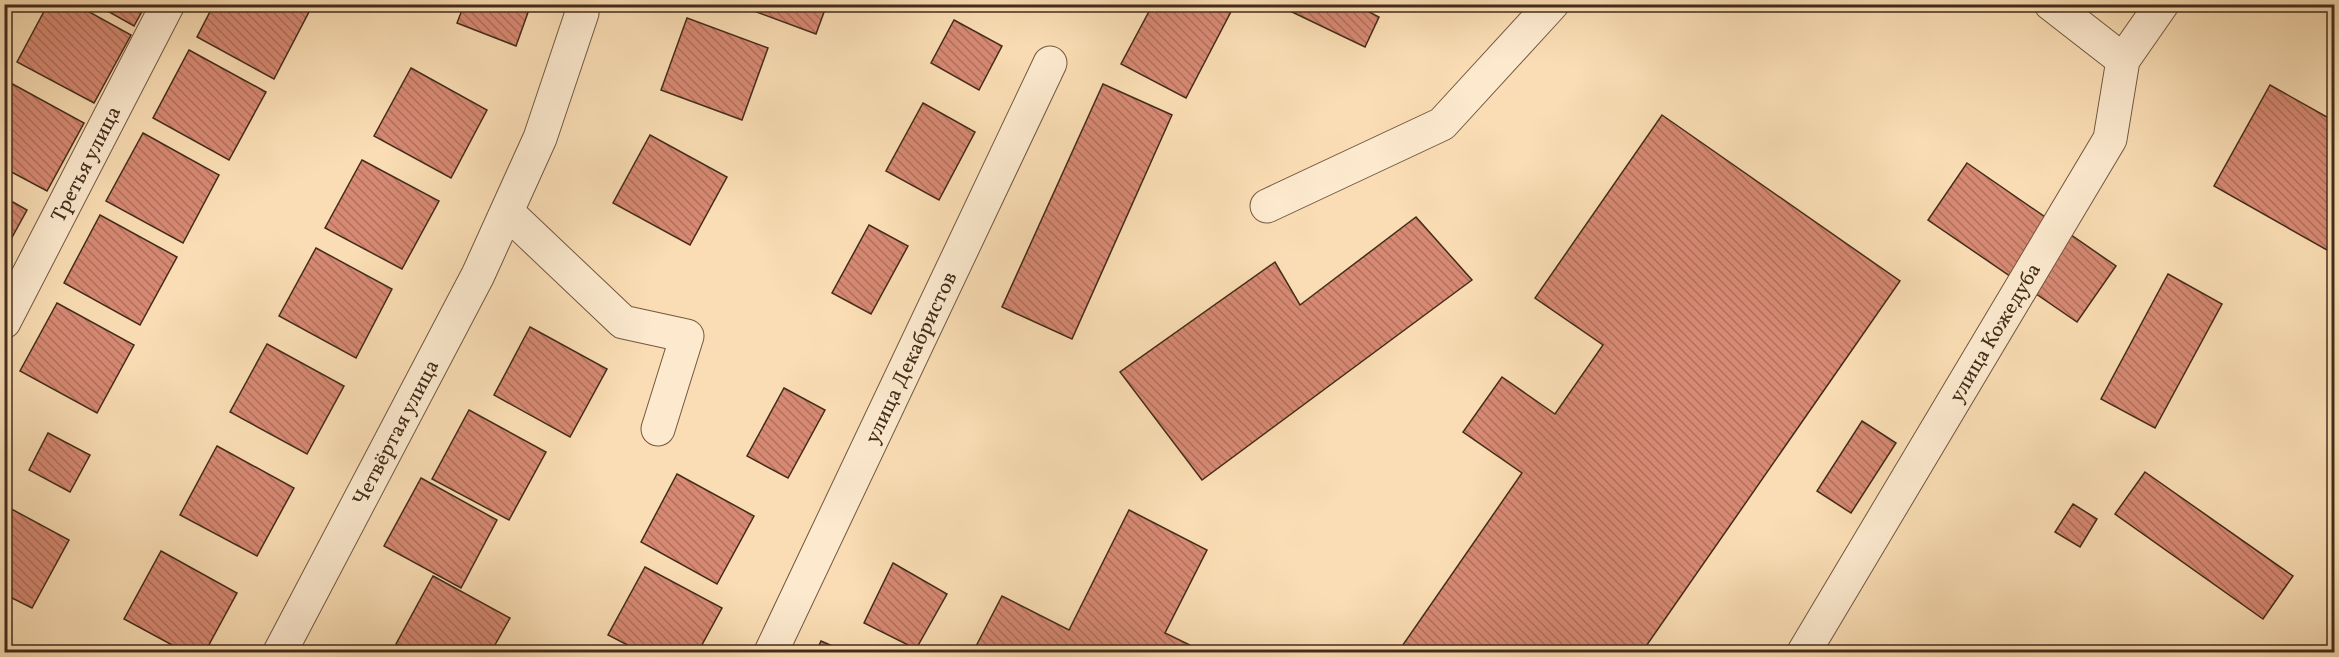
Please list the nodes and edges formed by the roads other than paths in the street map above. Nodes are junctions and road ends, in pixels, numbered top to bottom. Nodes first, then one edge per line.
1 (168, 4) edge
2 (579, 4) edge
3 (1552, 4) edge
4 (2050, 4) edge
5 (2162, 4) edge
6 (2123, 60) junction
7 (1050, 63) dead end
8 (1267, 206) dead end
9 (507, 212) junction
10 (4, 322) edge
11 (658, 429) dead end
12 (280, 652) edge
13 (771, 652) edge
14 (1804, 652) edge

1 - 10 street, Третья улица
2 - 9 street, Четвёртая улица
3 - 8 street
4 - 6 street
5 - 6 street, улица Кожедуба
6 - 14 street, улица Кожедуба
7 - 13 street, улица Декабристов
9 - 11 street
9 - 12 street, Четвёртая улица

